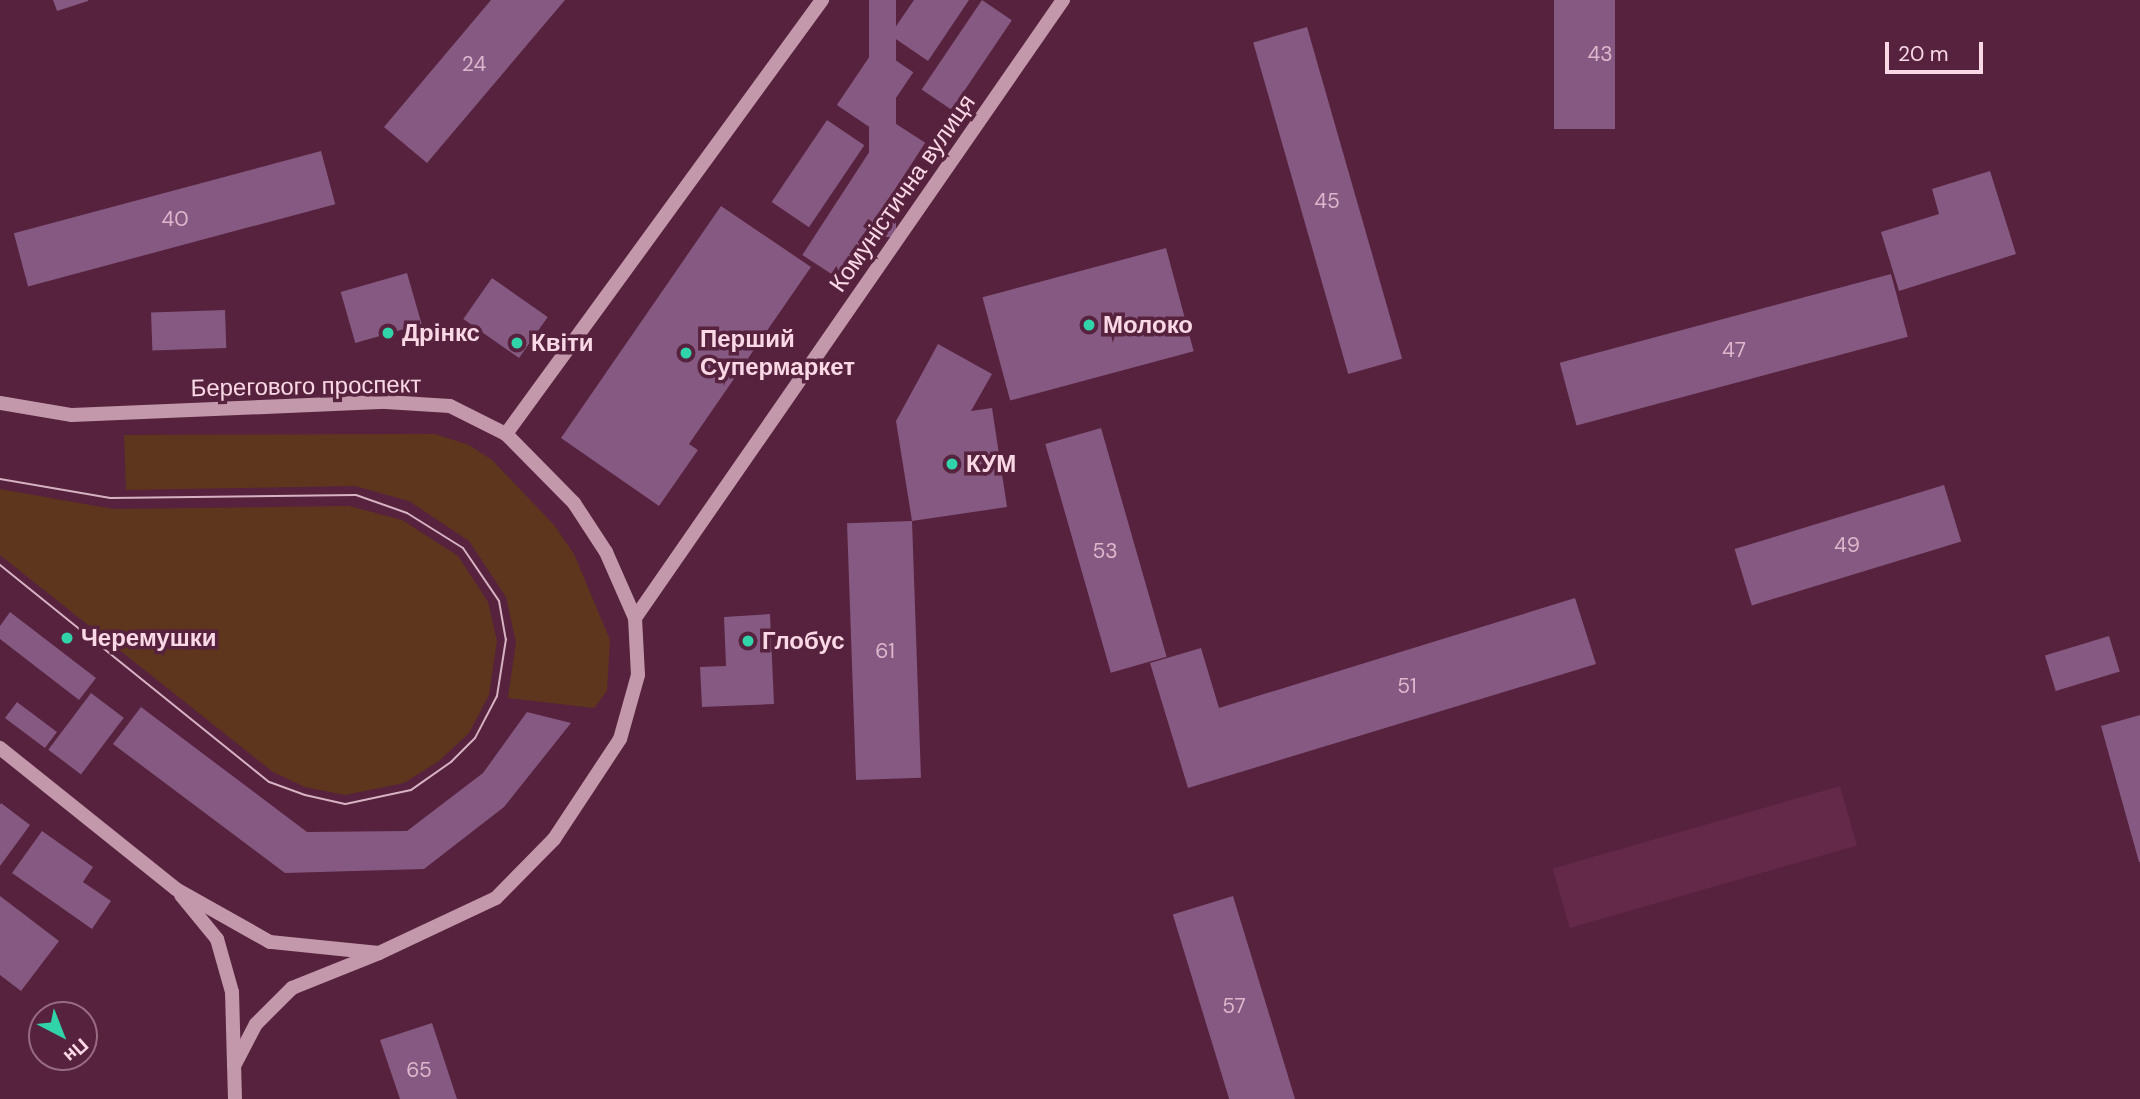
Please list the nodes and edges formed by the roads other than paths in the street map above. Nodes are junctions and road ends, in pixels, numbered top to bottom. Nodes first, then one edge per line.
1 (822, 0) edge
2 (1063, 0) edge
3 (0, 403) edge
4 (506, 434) junction
5 (635, 618) junction
6 (0, 748) edge
7 (176, 889) junction
8 (379, 953) junction
9 (232, 1071) junction
10 (235, 1099) edge

1 - 4 street
2 - 5 street, Комуністична вулиця
3 - 4 street, Берегового проспект
4 - 5 street, Берегового проспект
5 - 8 street, Берегового проспект
6 - 7 street
7 - 8 street
7 - 9 street
8 - 9 street
9 - 10 street

